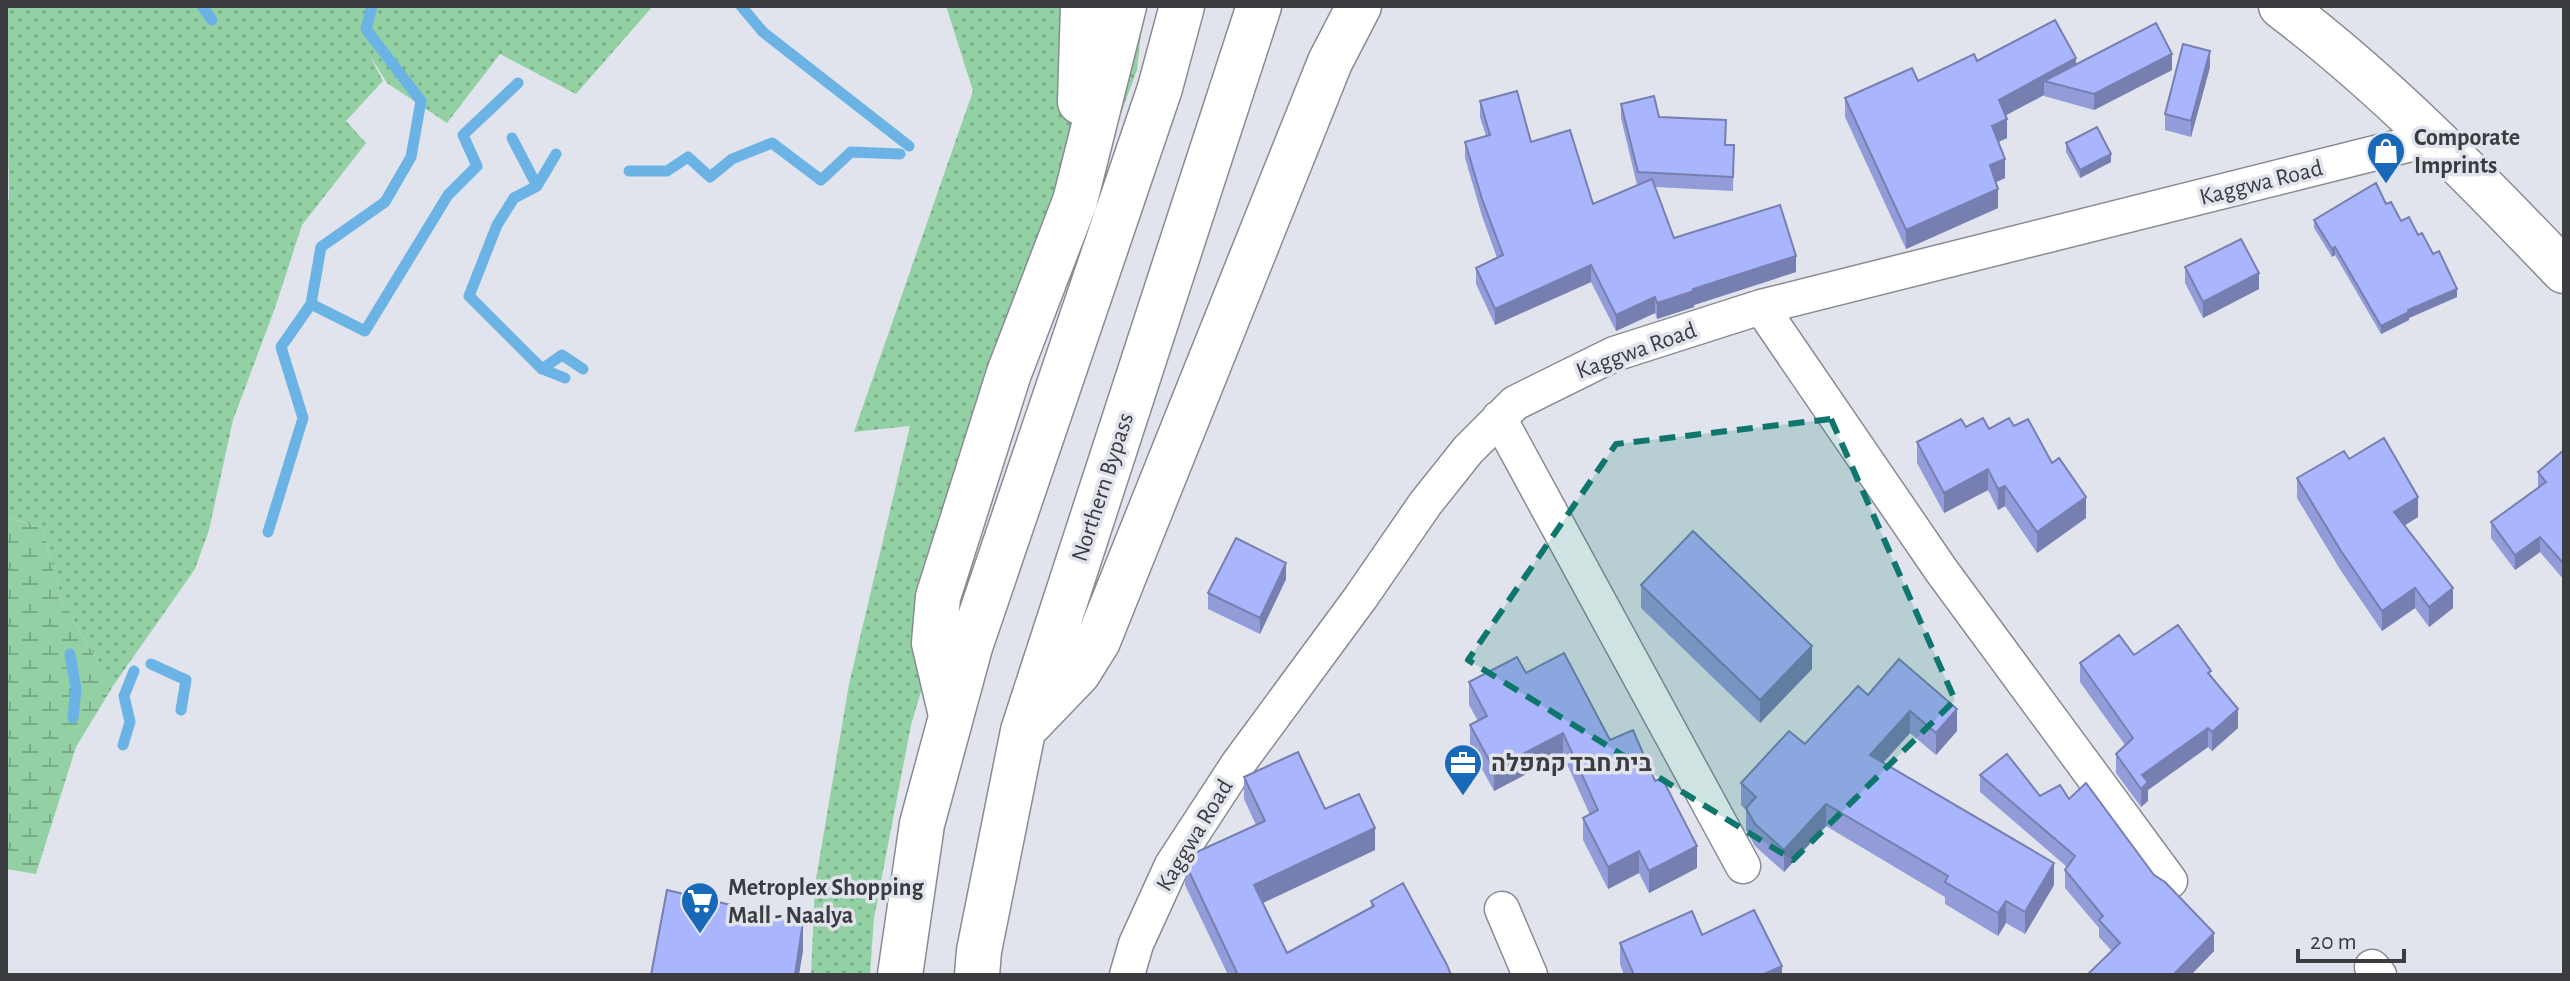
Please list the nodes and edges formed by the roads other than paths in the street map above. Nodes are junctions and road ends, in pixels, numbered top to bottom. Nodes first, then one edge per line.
1 (1083, 6) edge
2 (1124, 6) edge
3 (1182, 6) edge
4 (1259, 6) edge
5 (1359, 6) edge
6 (2281, 6) edge
7 (2299, 6) edge
8 (2337, 48) junction
9 (2435, 138) junction
10 (1075, 201) junction
11 (2564, 271) edge
12 (1761, 307) junction
13 (1499, 418) junction
14 (951, 717) junction
15 (1023, 731) junction
16 (1743, 866) dead end
17 (2170, 881) dead end
18 (1502, 909) dead end
19 (900, 975) edge
20 (977, 975) edge
21 (1127, 975) edge
22 (1530, 975) edge

1 - 10 main road
2 - 10 main road
3 - 14 main road
4 - 15 main road, Northern Bypass
5 - 15 main road
6 - 8 main road
7 - 8 main road
8 - 9 main road
9 - 11 main road
9 - 12 street, Kaggwa Road
10 - 14 main road
12 - 13 street, Kaggwa Road
12 - 17 street
13 - 16 street
13 - 21 street, Kaggwa Road
14 - 19 main road
15 - 20 main road, Northern Bypass
18 - 22 street

